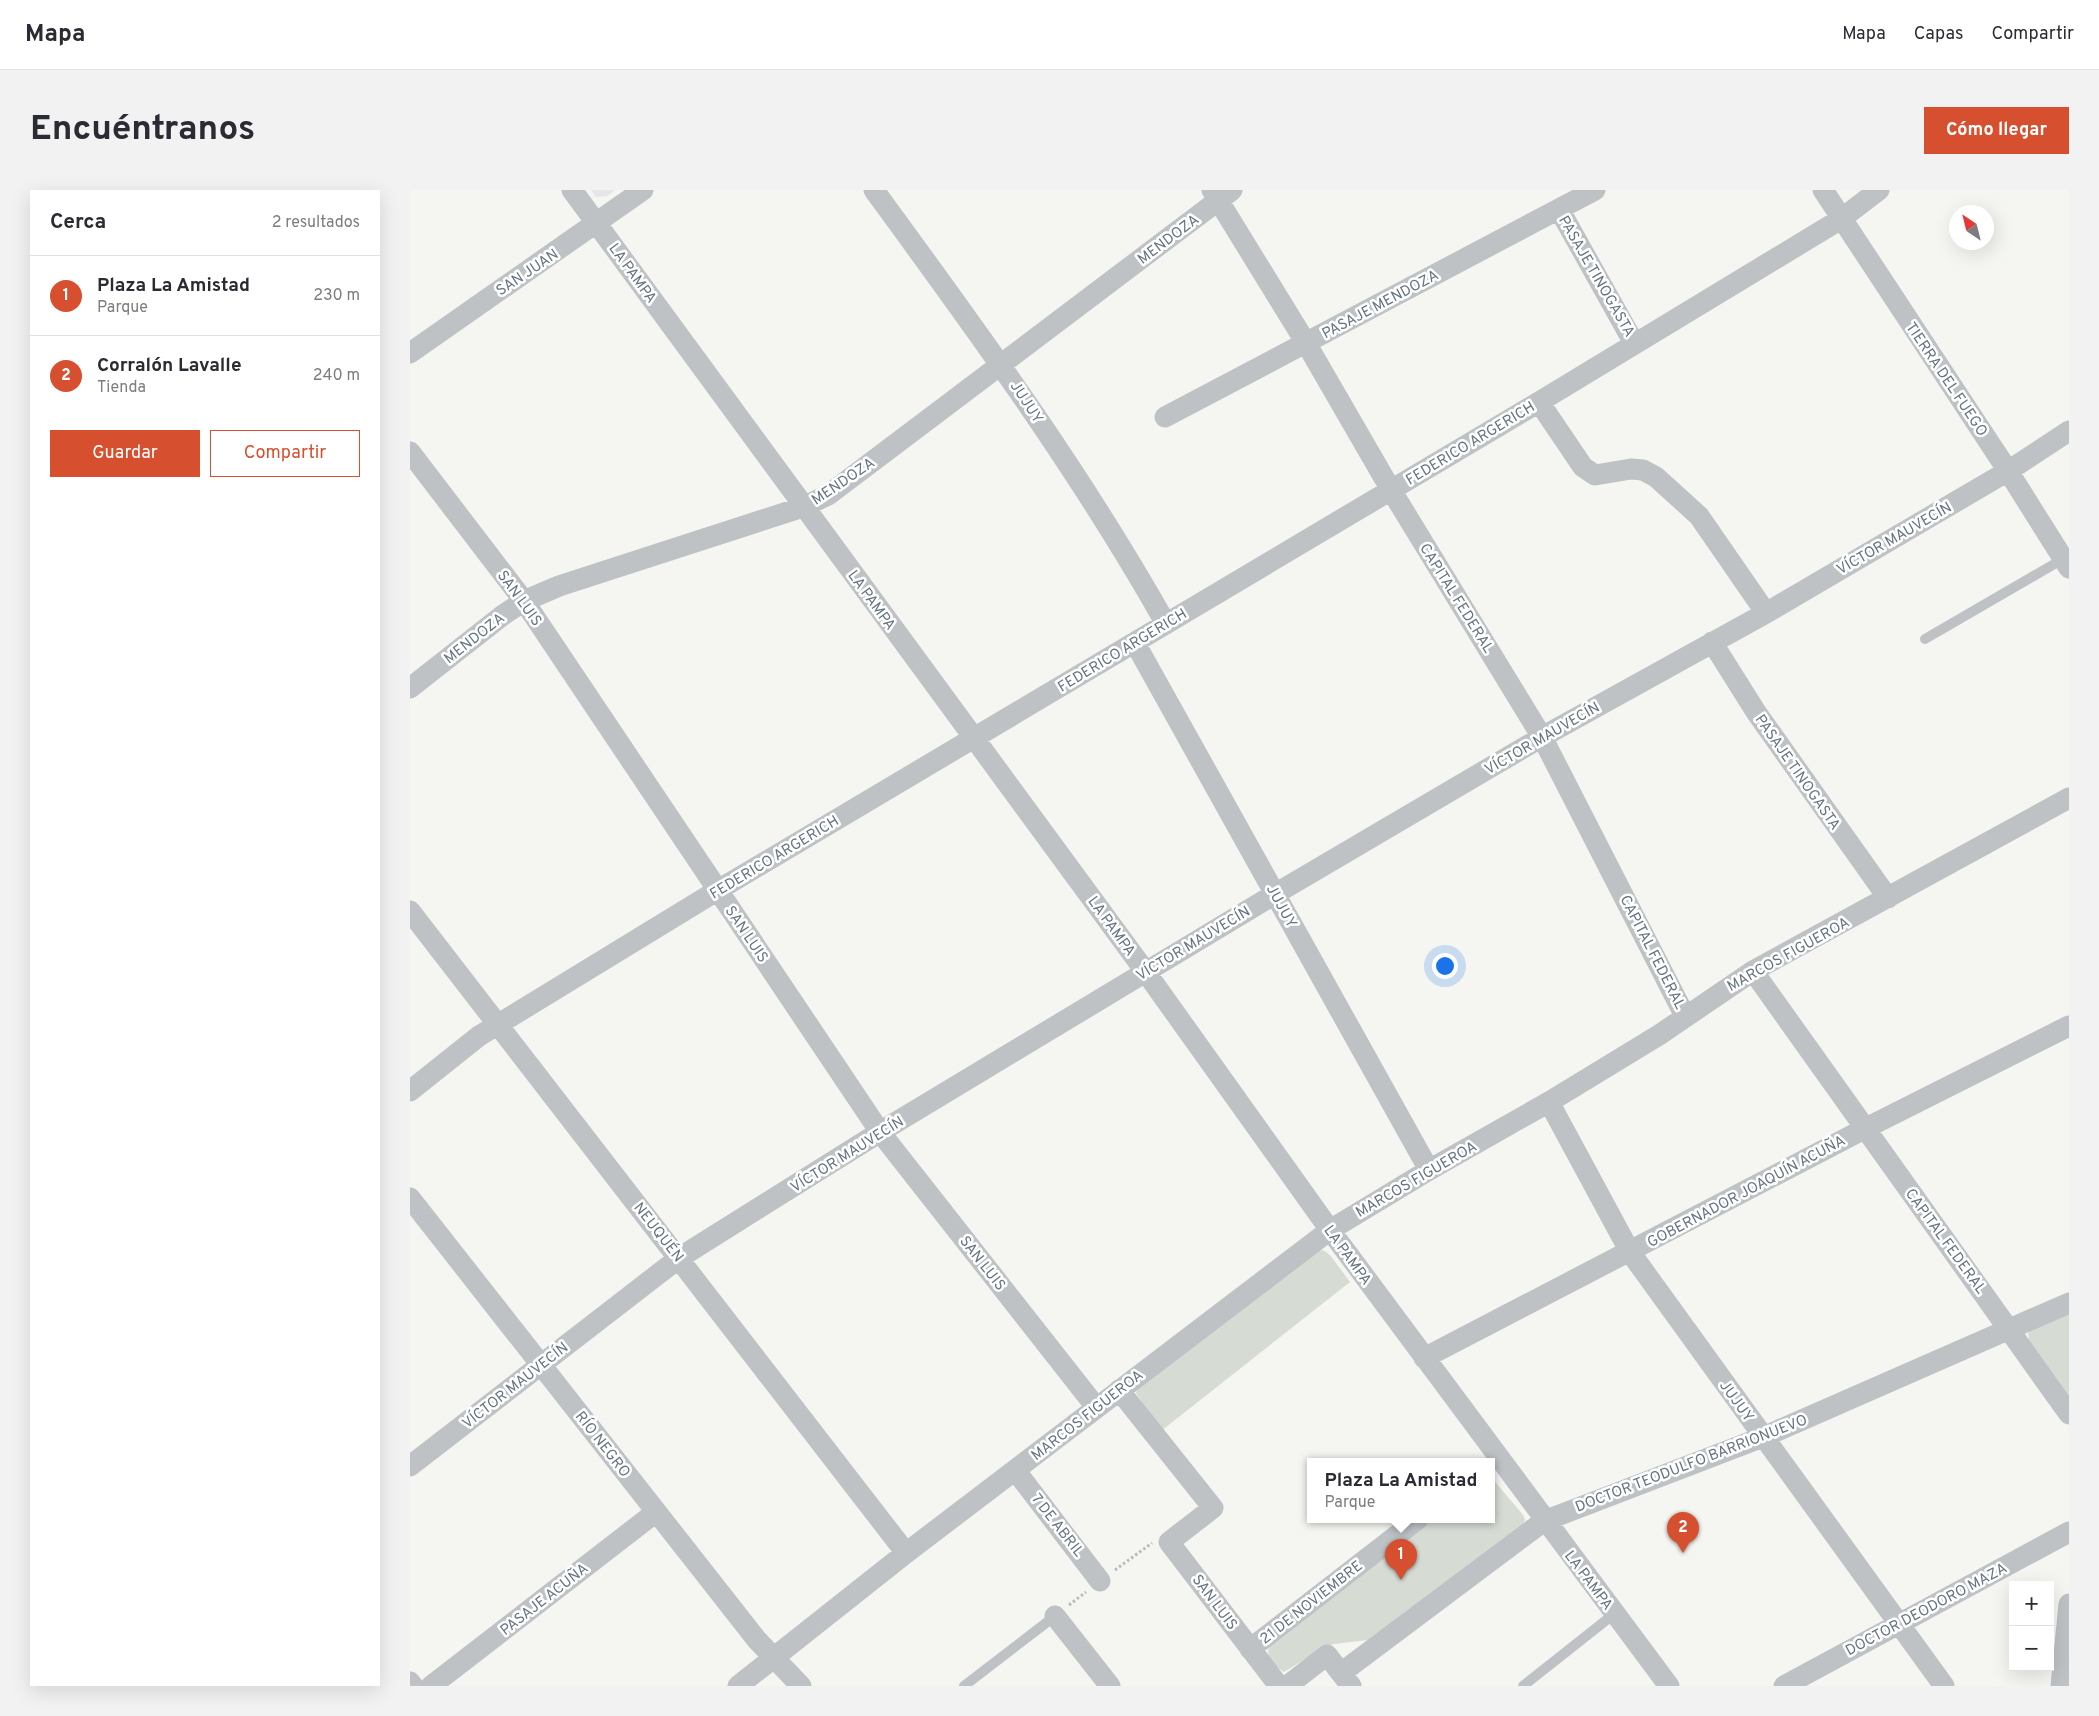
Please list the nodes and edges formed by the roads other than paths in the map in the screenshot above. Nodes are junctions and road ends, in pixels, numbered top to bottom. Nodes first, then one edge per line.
1 (572, 190) edge
2 (643, 190) edge
3 (874, 190) edge
4 (1595, 190) edge
5 (1823, 190) edge
6 (1879, 190) edge
7 (1221, 193) edge
8 (1559, 209) junction
9 (1841, 219) junction
10 (598, 224) junction
11 (1306, 343) junction
12 (1634, 343) junction
13 (410, 353) edge
14 (1002, 364) junction
15 (1539, 402) junction
16 (1165, 417) dead end
17 (2069, 431) edge
18 (410, 452) edge
19 (2008, 471) junction
20 (1390, 490) junction
21 (803, 507) junction
22 (2066, 564) edge
23 (524, 601) junction
24 (1766, 613) junction
25 (1166, 624) junction
26 (1925, 639) dead end
27 (1712, 642) junction
28 (1135, 643) junction
29 (410, 688) edge
30 (1542, 737) junction
31 (974, 738) junction
32 (2069, 798) edge
33 (718, 890) junction
34 (1275, 894) junction
35 (1888, 898) junction
36 (410, 912) edge
37 (1145, 971) junction
38 (1753, 971) junction
39 (1685, 1016) junction
40 (497, 1025) junction
41 (2069, 1026) edge
42 (410, 1091) edge
43 (1549, 1102) junction
44 (1866, 1128) junction
45 (880, 1132) junction
46 (1429, 1170) junction
47 (410, 1198) edge
48 (1330, 1230) junction
49 (1630, 1252) junction
50 (680, 1258) junction
51 (2069, 1303) edge
52 (2009, 1328) junction
53 (1424, 1358) junction
54 (540, 1365) junction
55 (1119, 1390) junction
56 (1096, 1407) junction
57 (2069, 1414) edge
58 (1763, 1437) junction
59 (1493, 1458) edge
60 (1495, 1461) edge
61 (410, 1466) edge
62 (1015, 1470) junction
63 (656, 1512) junction
64 (1544, 1521) junction
65 (1413, 1523) edge
66 (2069, 1532) edge
67 (906, 1553) junction
68 (1100, 1581) dead end
69 (2069, 1604) edge
70 (1614, 1614) junction
71 (1055, 1616) joint
72 (1900, 1623) junction
73 (1250, 1649) junction
74 (775, 1657) junction
75 (1346, 1680) edge
76 (410, 1682) edge
77 (413, 1686) edge
78 (431, 1686) edge
79 (738, 1686) edge
80 (800, 1686) edge
81 (964, 1686) edge
82 (1110, 1686) edge
83 (1279, 1686) edge
84 (1287, 1686) edge
85 (1522, 1686) edge
86 (1668, 1686) edge
87 (1784, 1686) edge
88 (1944, 1686) edge
89 (2061, 1686) edge

1 - 10 street, LA PAMPA
2 - 10 street, SAN JUAN
3 - 14 street, JUJUY
4 - 8 street, PASAJE MENDOZA
5 - 9 street, TIERRA DEL FUEGO
6 - 9 street, FEDERICO ARGERICH
7 - 11 street, CAPITAL FEDERAL
7 - 14 street, MENDOZA
8 - 11 street, PASAJE MENDOZA
8 - 12 street, PASAJE TINOGASTA
9 - 12 street, FEDERICO ARGERICH
9 - 19 street, TIERRA DEL FUEGO
10 - 13 street, SAN JUAN
10 - 21 street, LA PAMPA
11 - 16 street, PASAJE MENDOZA
11 - 20 street, CAPITAL FEDERAL
12 - 15 street, FEDERICO ARGERICH
14 - 21 street, MENDOZA
14 - 25 street, JUJUY
15 - 20 street, FEDERICO ARGERICH
15 - 24 street
17 - 19 street, VÍCTOR MAUVECÍN
18 - 23 street, SAN LUIS
19 - 22 street, TIERRA DEL FUEGO
19 - 24 street, VÍCTOR MAUVECÍN
20 - 25 street, FEDERICO ARGERICH
20 - 30 street, CAPITAL FEDERAL
21 - 23 street, MENDOZA
21 - 31 street, LA PAMPA
22 - 26 lane
23 - 29 street, MENDOZA
23 - 33 street, SAN LUIS
24 - 27 street, VÍCTOR MAUVECÍN
25 - 28 street, FEDERICO ARGERICH
27 - 30 street, VÍCTOR MAUVECÍN
27 - 35 street, PASAJE TINOGASTA
28 - 31 street, FEDERICO ARGERICH
28 - 34 street, JUJUY
30 - 34 street, VÍCTOR MAUVECÍN
30 - 39 street, CAPITAL FEDERAL
31 - 33 street, FEDERICO ARGERICH
31 - 37 street, LA PAMPA
32 - 35 street, MARCOS FIGUEROA
33 - 40 street, FEDERICO ARGERICH
33 - 45 street, SAN LUIS
34 - 37 street, VÍCTOR MAUVECÍN
34 - 46 street, JUJUY
35 - 38 street, MARCOS FIGUEROA
36 - 40 street, NEUQUÉN
37 - 45 street, VÍCTOR MAUVECÍN
37 - 48 street, LA PAMPA
38 - 39 street, MARCOS FIGUEROA
38 - 44 street, CAPITAL FEDERAL
39 - 43 street, MARCOS FIGUEROA
40 - 42 street, FEDERICO ARGERICH
40 - 50 street, NEUQUÉN
41 - 44 street, GOBERNADOR JOAQUÍN ACUÑA
43 - 46 street, MARCOS FIGUEROA
43 - 49 street, JUJUY
44 - 49 street, GOBERNADOR JOAQUÍN ACUÑA
44 - 52 street, CAPITAL FEDERAL
45 - 50 street, VÍCTOR MAUVECÍN
45 - 56 street, SAN LUIS
46 - 48 street, MARCOS FIGUEROA
47 - 54 street, RÍO NEGRO
48 - 53 street, LA PAMPA
48 - 55 street, MARCOS FIGUEROA
49 - 53 street, GOBERNADOR JOAQUÍN ACUÑA
49 - 58 street, JUJUY
50 - 54 street, VÍCTOR MAUVECÍN
50 - 67 street, NEUQUÉN
51 - 52 street, DOCTOR TEODULFO BARRIONUEVO
52 - 57 street, CAPITAL FEDERAL
52 - 58 street, DOCTOR TEODULFO BARRIONUEVO
53 - 59 street, LA PAMPA
54 - 61 street, VÍCTOR MAUVECÍN
54 - 63 street, RÍO NEGRO
55 - 56 street, MARCOS FIGUEROA
55 - 73 street, SAN LUIS
56 - 62 street, MARCOS FIGUEROA
58 - 64 street, DOCTOR TEODULFO BARRIONUEVO
58 - 72 street, JUJUY
60 - 64 street, LA PAMPA
62 - 67 street, MARCOS FIGUEROA
62 - 68 street, 7 DE ABRIL
63 - 74 street, RÍO NEGRO
63 - 78 street, PASAJE ACUÑA
64 - 70 street, LA PAMPA
64 - 75 street, DOCTOR TEODULFO BARRIONUEVO
65 - 73 street, 21 DE NOVIEMBRE
66 - 72 street, DOCTOR DEODORO MAZA
67 - 74 street, MARCOS FIGUEROA
69 - 89 street
70 - 85 lane
70 - 86 street, LA PAMPA
71 - 81 lane
71 - 82 street
72 - 87 street, DOCTOR DEODORO MAZA
72 - 88 street, JUJUY
73 - 83 street, SAN LUIS
74 - 79 street, MARCOS FIGUEROA
74 - 80 street, RÍO NEGRO
75 - 84 street
76 - 77 street

